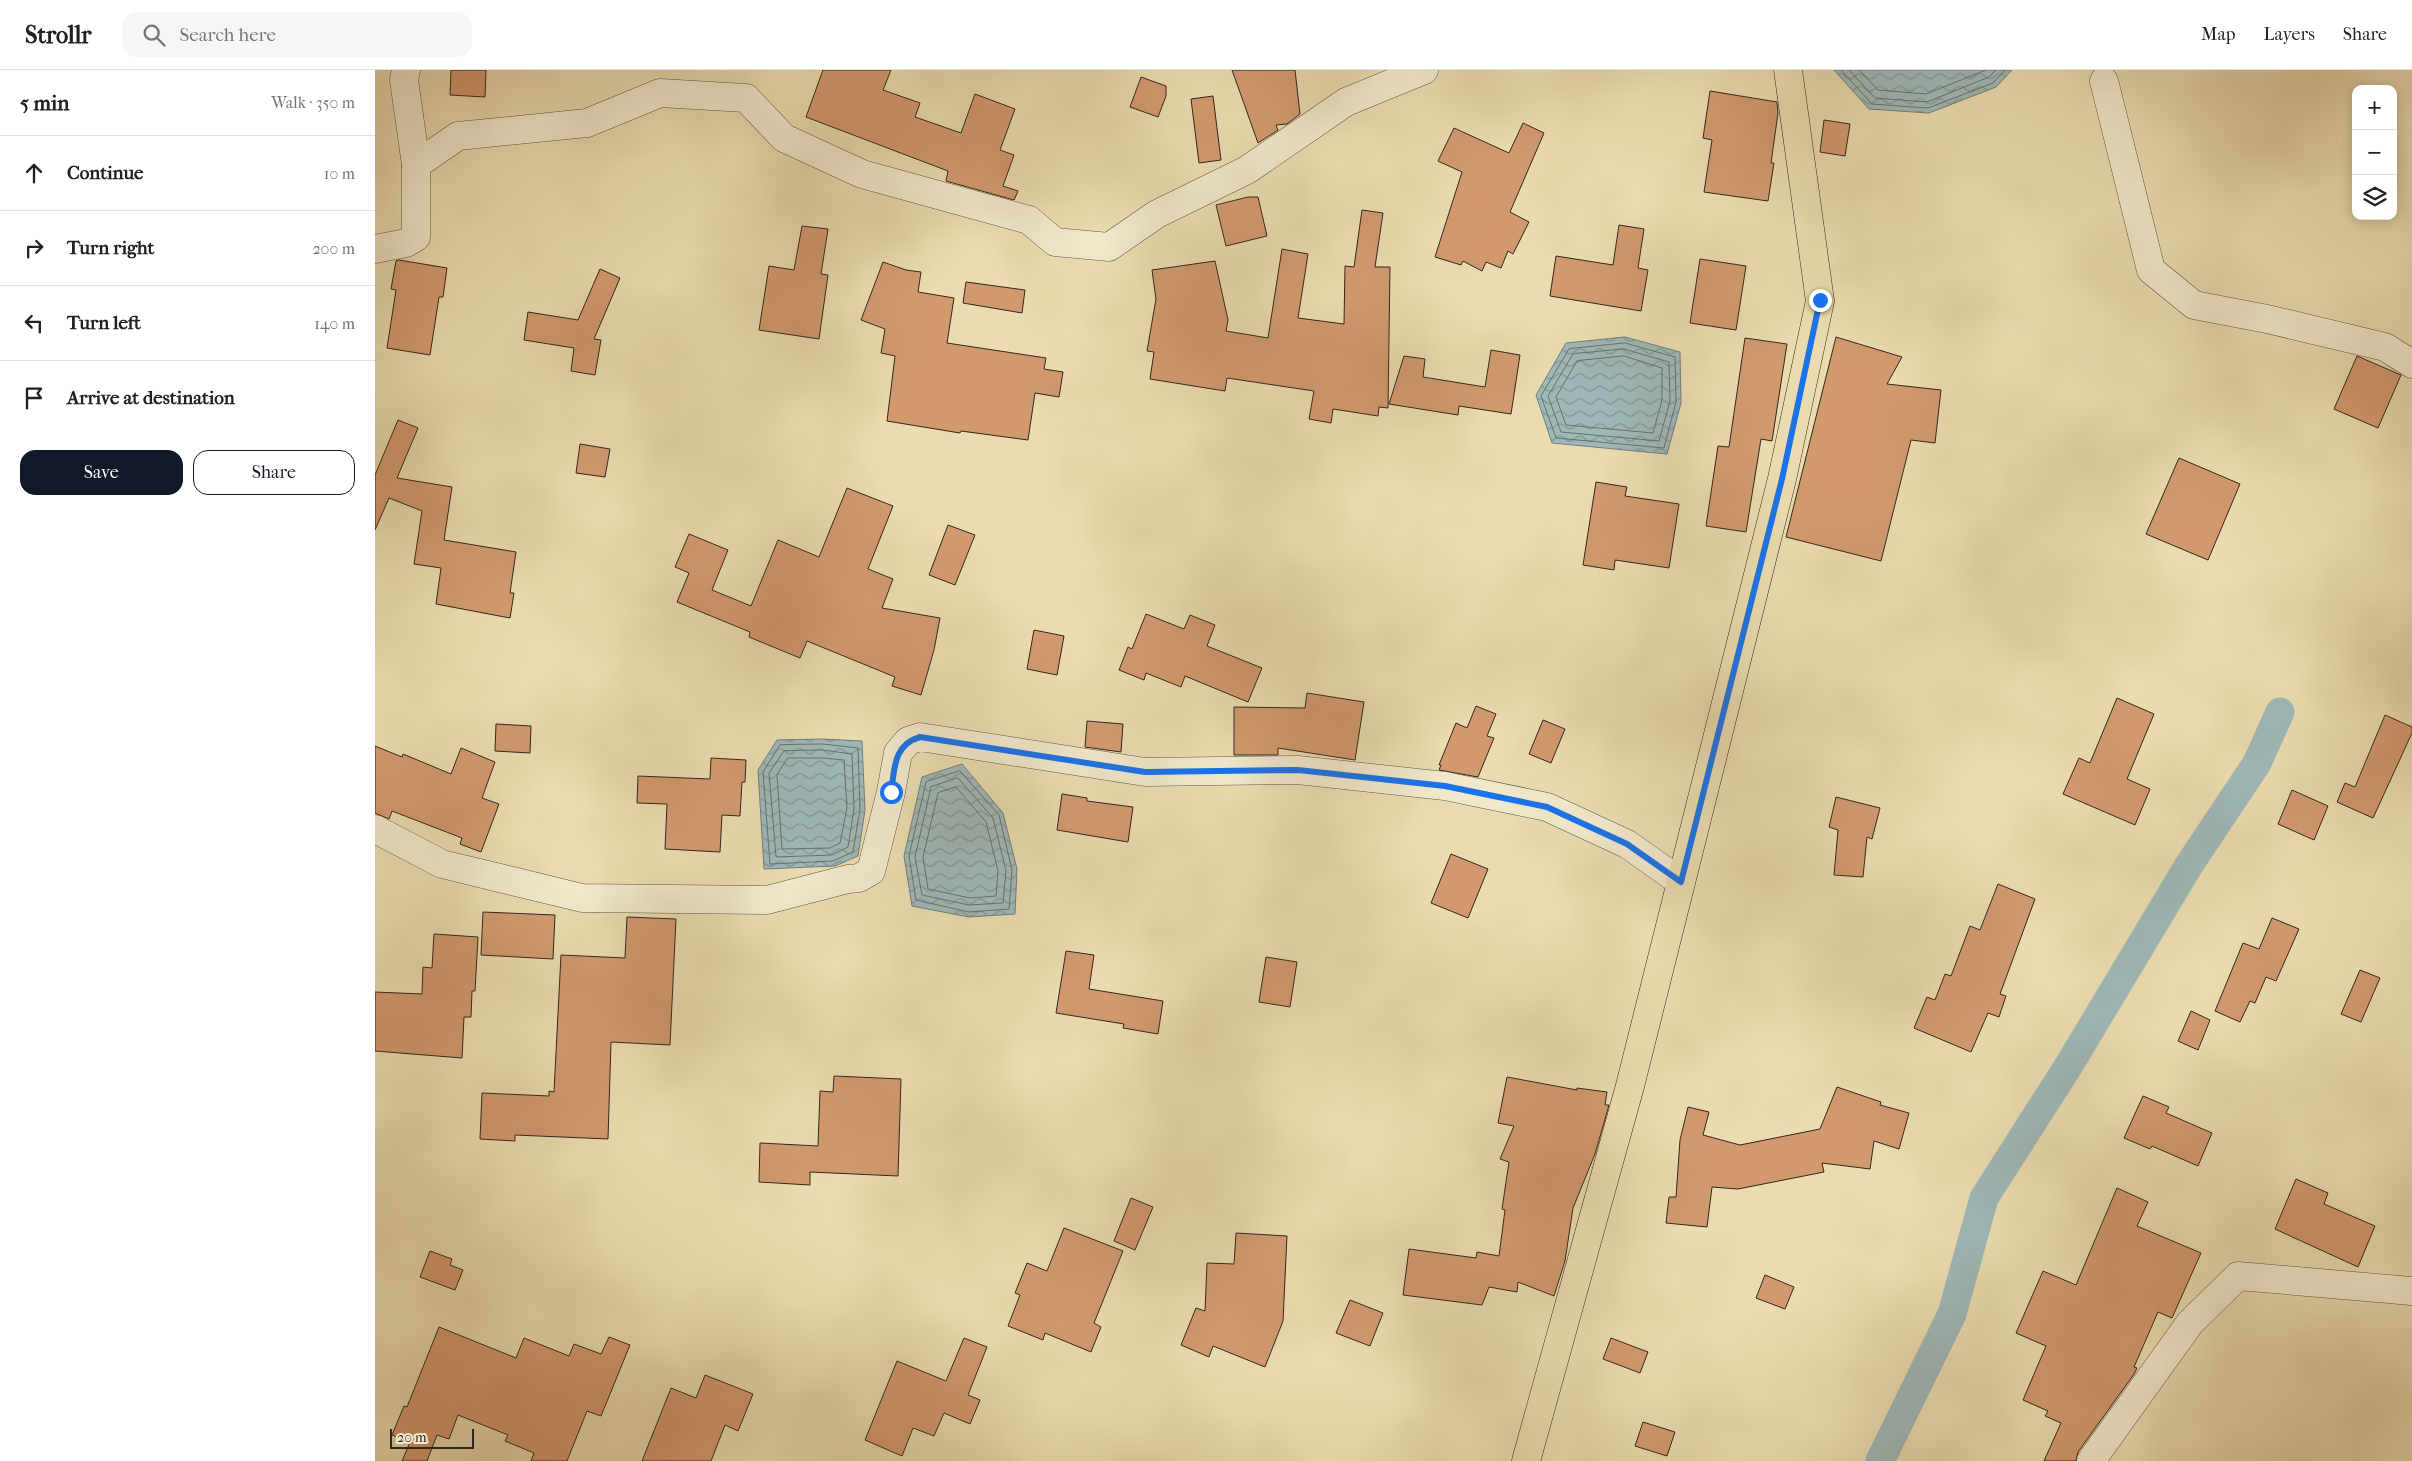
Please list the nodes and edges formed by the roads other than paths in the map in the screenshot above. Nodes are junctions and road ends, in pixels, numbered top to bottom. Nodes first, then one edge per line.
1 (406, 70) edge
2 (1424, 70) edge
3 (1788, 70) edge
4 (2104, 81) dead end
5 (416, 165) junction
6 (375, 249) edge
7 (2412, 364) edge
8 (375, 829) edge
9 (1681, 882) junction
10 (2412, 1291) edge
11 (1526, 1461) edge
12 (2091, 1461) edge

1 - 5 street
2 - 5 street
3 - 9 main road
4 - 7 street
5 - 6 street
8 - 9 street
9 - 11 main road
10 - 12 street

